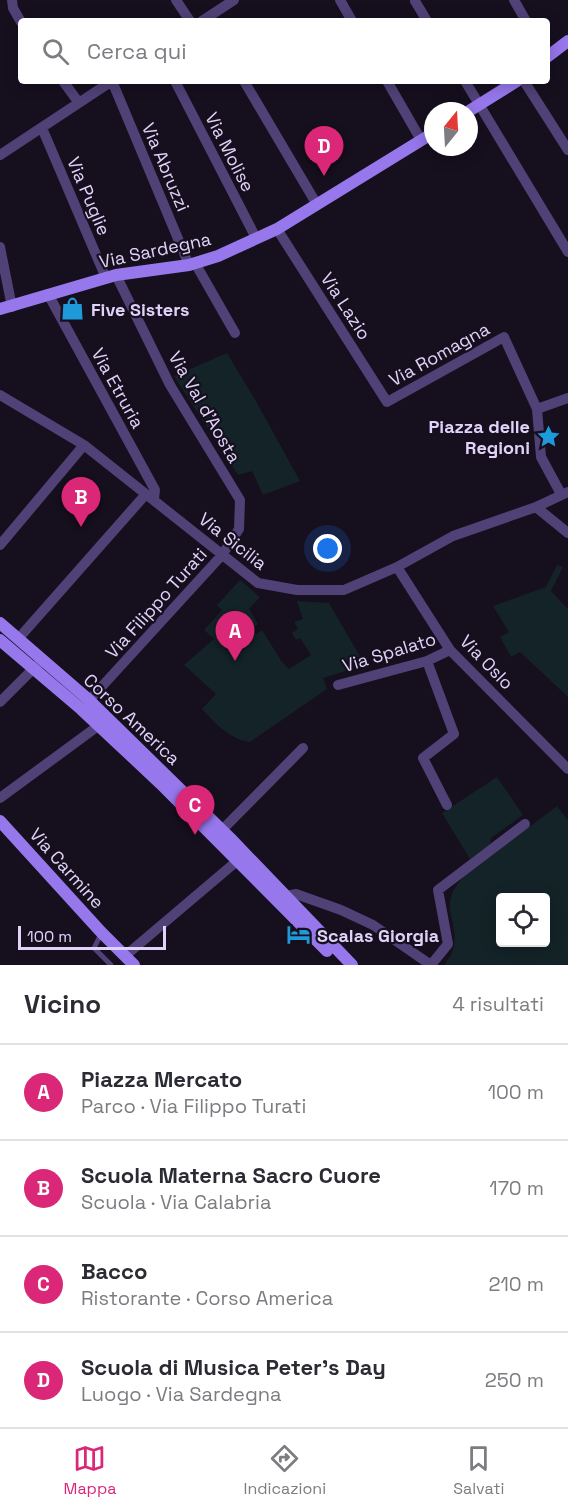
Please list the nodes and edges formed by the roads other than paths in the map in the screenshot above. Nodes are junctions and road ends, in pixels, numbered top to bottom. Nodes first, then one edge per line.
1 (12, 0) edge
2 (176, 0) edge
3 (234, 0) edge
4 (340, 0) edge
5 (513, 0) edge
6 (415, 1) edge
7 (19, 18) edge
8 (188, 18) edge
9 (209, 18) edge
10 (350, 18) edge
11 (425, 18) edge
12 (524, 18) edge
13 (568, 41) edge
14 (550, 54) edge
15 (65, 84) edge
16 (108, 84) edge
17 (113, 84) edge
18 (177, 84) edge
19 (246, 84) edge
20 (389, 84) edge
21 (466, 84) edge
22 (512, 84) edge
23 (526, 84) edge
24 (472, 102) edge
25 (79, 103) junction
26 (478, 105) edge
27 (478, 114) edge
28 (42, 128) junction
29 (424, 138) edge
30 (421, 140) junction
31 (568, 150) edge
32 (0, 155) edge
33 (316, 203) junction
34 (277, 229) junction
35 (256, 238) junction
36 (0, 247) edge
37 (568, 252) edge
38 (192, 264) junction
39 (111, 277) junction
40 (48, 294) junction
41 (6, 308) edge
42 (235, 333) dead end
43 (0, 394) edge
44 (568, 398) edge
45 (387, 402) joint
46 (537, 409) junction
47 (84, 445) junction
48 (564, 493) edge
49 (150, 496) junction
50 (536, 507) junction
51 (568, 533) edge
52 (0, 545) edge
53 (222, 555) junction
54 (398, 567) junction
55 (0, 623) edge
56 (18, 639) junction
57 (0, 640) edge
58 (450, 650) junction
59 (427, 661) junction
60 (38, 665) junction
61 (338, 685) dead end
62 (0, 702) edge
63 (85, 705) junction
64 (98, 726) junction
65 (303, 748) dead end
66 (568, 769) edge
67 (0, 798) edge
68 (447, 805) dead end
69 (0, 821) edge
70 (525, 824) dead end
71 (222, 830) junction
72 (237, 861) junction
73 (283, 900) junction
74 (101, 932) junction
75 (130, 960) edge
76 (111, 965) edge
77 (342, 965) edge
78 (352, 965) edge
79 (431, 965) edge

1 - 7 street
2 - 8 street
3 - 9 street
4 - 10 street
5 - 12 street
6 - 11 street
13 - 14 street
15 - 25 street
16 - 25 street
17 - 38 street, Via Abruzzi
18 - 35 street, Via Molise
19 - 33 street
20 - 30 street
21 - 24 street
22 - 26 street
23 - 31 street
25 - 28 street
27 - 37 street
28 - 32 street
28 - 39 street, Via Puglie
29 - 30 street, Via Sardegna
30 - 33 street, Via Sardegna
33 - 34 street, Via Sardegna
34 - 35 street, Via Sardegna
34 - 45 street, Via Lazio
35 - 38 street, Via Sardegna
36 - 41 street
38 - 39 street, Via Sardegna
38 - 42 street, Via Abruzzi
39 - 40 street, Via Sardegna
39 - 53 street, Via Val d'Aosta
40 - 41 street, Via Sardegna
40 - 49 street, Via Etruria
43 - 47 street, Via Sicilia
44 - 46 street
45 - 46 street, Via Romagna
46 - 48 street
47 - 49 street, Via Sicilia
47 - 52 street
48 - 50 street, Via Sicilia
49 - 53 street, Via Sicilia
49 - 56 street
50 - 51 street
50 - 54 street, Via Sicilia
53 - 54 street, Via Sicilia
53 - 63 street, Via Filippo Turati
54 - 58 street, Via Oslo
55 - 56 street, Corso America
56 - 60 street, Corso America
57 - 60 street, Corso America
58 - 59 street, Via Spalato
58 - 66 street, Via Oslo
59 - 61 street, Via Spalato
59 - 68 street
60 - 62 street
60 - 63 street, Corso America
63 - 64 street, Corso America
63 - 71 street, Corso America
64 - 67 street
64 - 72 street, Corso America
65 - 71 street
69 - 74 street, Via Carmine
70 - 79 street
71 - 73 street, Corso America
72 - 73 street, Corso America
72 - 75 street
73 - 77 street, Corso America
73 - 78 street, Corso America
73 - 79 street
74 - 75 street, Via Carmine
74 - 76 lane

